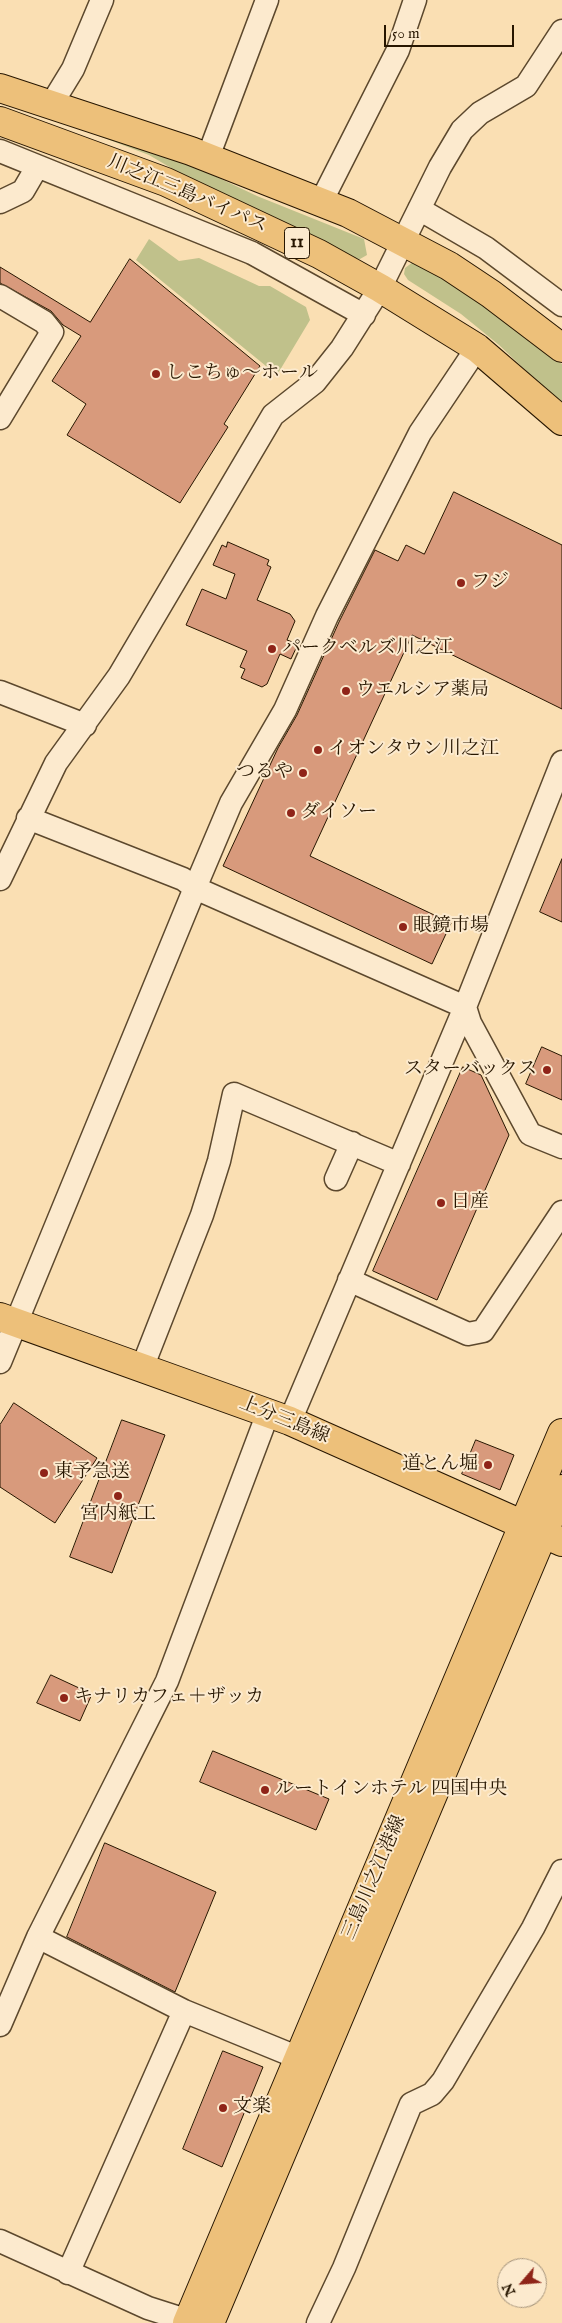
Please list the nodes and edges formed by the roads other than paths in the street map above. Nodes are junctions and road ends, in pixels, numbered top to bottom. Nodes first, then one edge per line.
1 (102, 0) edge
2 (267, 0) edge
3 (415, 0) edge
4 (562, 31) edge
5 (0, 88) edge
6 (52, 105) junction
7 (0, 121) edge
8 (0, 151) edge
9 (208, 157) junction
10 (37, 167) junction
11 (0, 202) edge
12 (321, 202) junction
13 (419, 209) junction
14 (402, 240) junction
15 (380, 288) junction
16 (0, 296) edge
17 (562, 304) edge
18 (364, 315) junction
19 (476, 348) junction
20 (562, 348) edge
21 (0, 418) edge
22 (562, 421) edge
23 (0, 692) edge
24 (85, 725) junction
25 (562, 762) edge
26 (28, 818) junction
27 (0, 879) edge
28 (195, 888) junction
29 (465, 1007) junction
30 (352, 1143) junction
31 (562, 1147) edge
32 (398, 1164) junction
33 (336, 1179) dead end
34 (562, 1212) edge
35 (350, 1280) junction
36 (8, 1320) edge
37 (0, 1362) edge
38 (142, 1368) junction
39 (279, 1417) junction
40 (562, 1433) edge
41 (562, 1489) edge
42 (543, 1534) edge
43 (562, 1871) edge
44 (38, 1937) junction
45 (184, 2011) junction
46 (0, 2025) edge
47 (299, 2058) junction
48 (0, 2241) edge
49 (68, 2273) junction
50 (195, 2323) edge
51 (318, 2323) edge

1 - 6 street
2 - 9 street
3 - 12 street
4 - 13 street
5 - 6 main road, 川之江三島バイパス
6 - 9 main road, 川之江三島バイパス
7 - 15 main road, 川之江三島バイパス / 11
8 - 10 street
9 - 12 main road, 川之江三島バイパス
10 - 11 street
10 - 18 street
12 - 14 main road, 川之江三島バイパス
13 - 14 street
13 - 17 street
14 - 15 street
14 - 20 main road, 川之江三島バイパス
15 - 18 street
15 - 19 main road, 川之江三島バイパス / 11
16 - 21 street
18 - 24 street
19 - 22 main road, 川之江三島バイパス / 11
19 - 28 street
23 - 24 street
24 - 26 street
25 - 29 street
26 - 27 street
26 - 28 street
28 - 29 street
28 - 36 street
29 - 31 street
29 - 32 street
30 - 32 street
30 - 33 street
30 - 38 street
32 - 35 street
34 - 35 street
35 - 39 street
36 - 37 street
36 - 38 main road, 上分三島線
38 - 39 main road, 上分三島線
39 - 42 main road, 上分三島線
39 - 44 street
40 - 42 main road, 三島川之江港線
41 - 42 main road, 三島川之江港線
42 - 47 main road, 三島川之江港線
42 - 50 main road, 三島川之江港線
43 - 51 street
44 - 45 street
44 - 46 street
45 - 47 street
45 - 49 street
47 - 50 main road, 三島川之江港線
48 - 49 street
49 - 50 street

